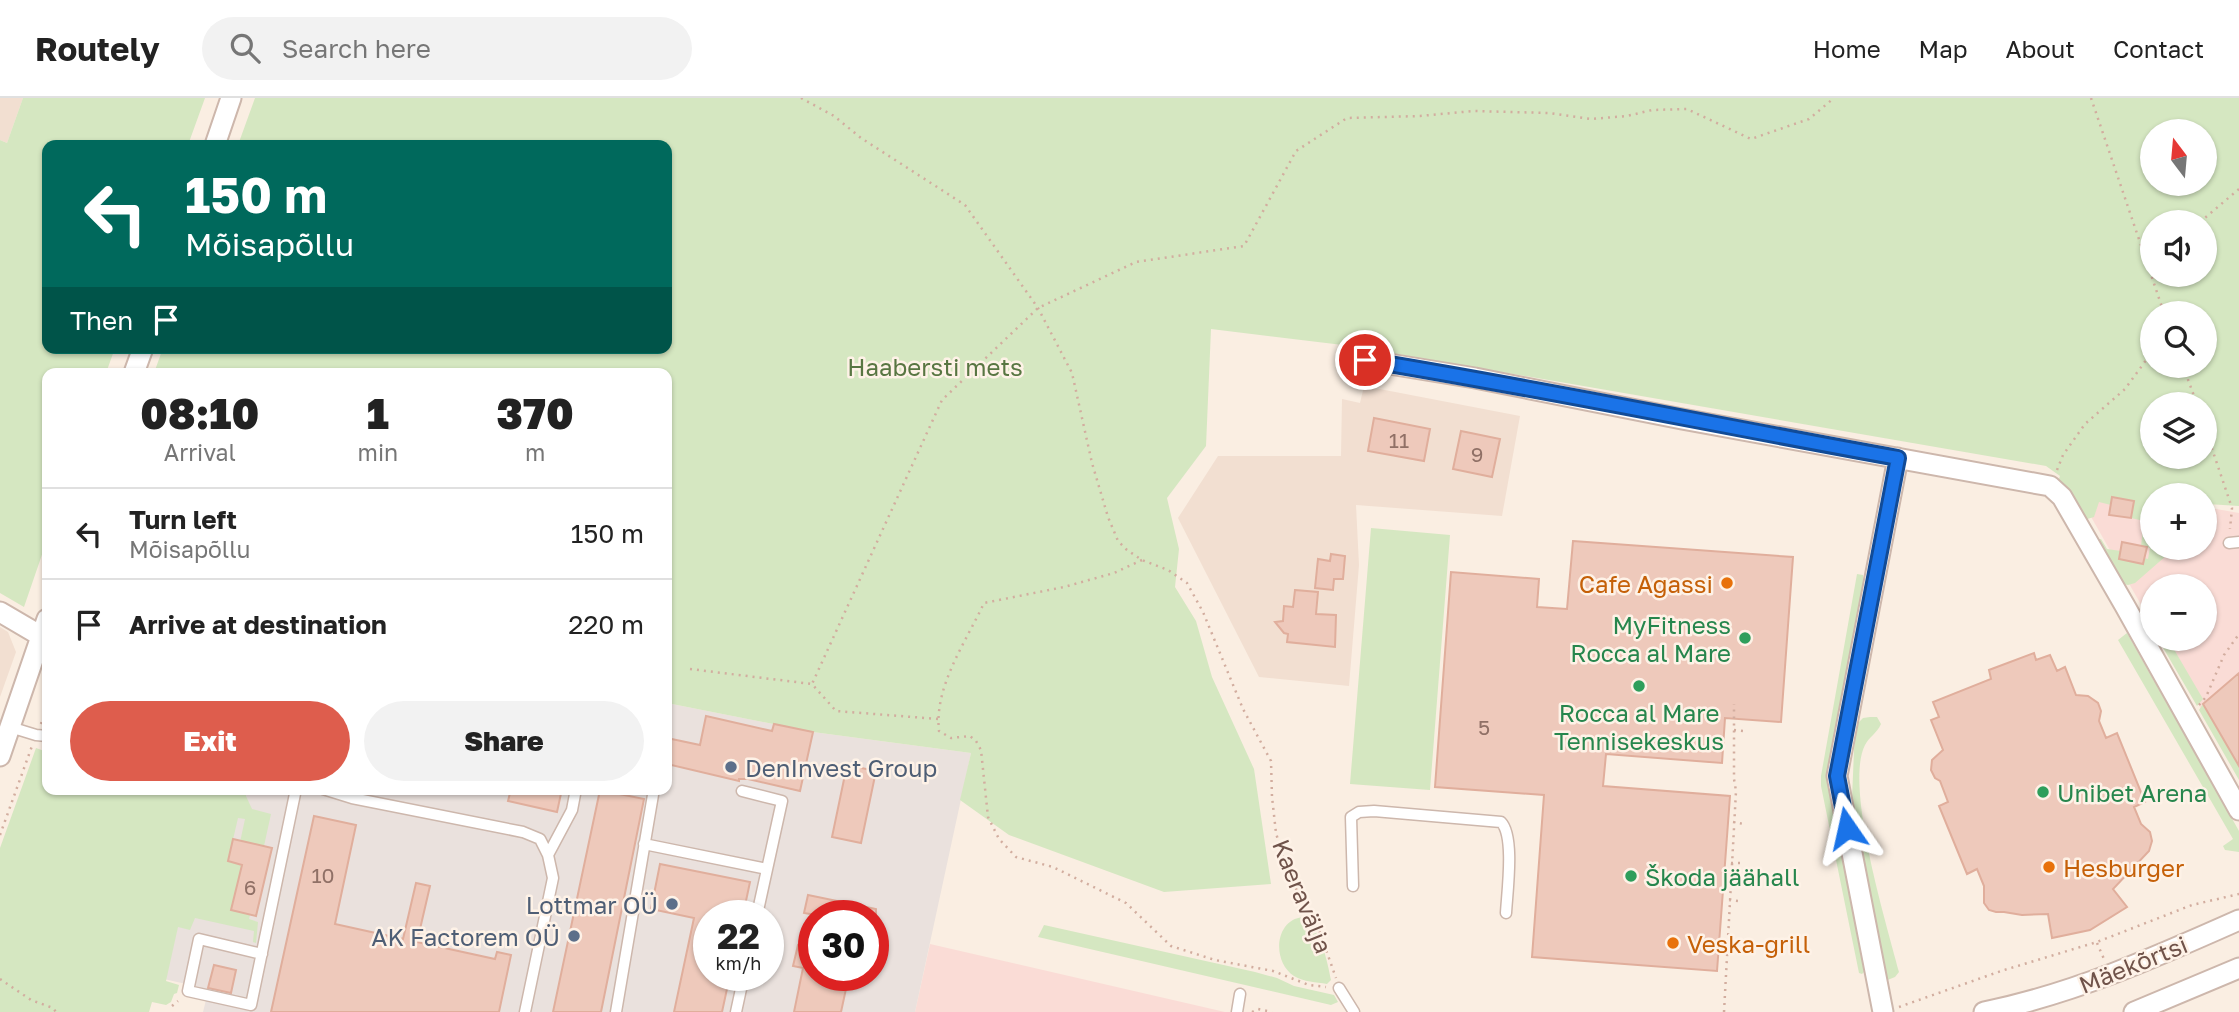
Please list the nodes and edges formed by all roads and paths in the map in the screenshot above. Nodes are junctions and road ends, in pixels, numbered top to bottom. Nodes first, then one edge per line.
1 (231, 98) edge
2 (802, 98) edge
3 (1834, 98) edge
4 (2091, 98) edge
5 (217, 140) edge
6 (2239, 189) edge
7 (2214, 210) edge
8 (2140, 243) edge
9 (1038, 308) junction
10 (1365, 360) dead end
11 (2140, 367) edge
12 (1898, 458) junction
13 (2217, 464) edge
14 (2050, 486) junction
15 (2234, 542) edge
16 (1142, 560) junction
17 (0, 612) edge
18 (42, 627) edge
19 (42, 634) edge
20 (2239, 634) edge
21 (690, 669) dead end
22 (811, 684) junction
23 (1734, 704) dead end
24 (2195, 710) dead end
25 (938, 719) junction
26 (10, 727) junction
27 (1734, 730) junction
28 (1743, 731) dead end
29 (42, 736) edge
30 (0, 756) edge
31 (741, 791) dead end
32 (295, 795) edge
33 (342, 795) edge
34 (575, 795) edge
35 (653, 795) edge
36 (2239, 810) edge
37 (1733, 822) junction
38 (1744, 824) dead end
39 (0, 835) edge
40 (644, 844) junction
41 (548, 855) junction
42 (1731, 863) junction
43 (1742, 863) dead end
44 (767, 869) junction
45 (1353, 886) dead end
46 (2239, 894) edge
47 (760, 900) edge
48 (1729, 900) junction
49 (1738, 901) dead end
50 (1506, 913) dead end
51 (2239, 919) edge
52 (1726, 940) junction
53 (1735, 940) dead end
54 (262, 954) junction
55 (2239, 968) edge
56 (0, 979) edge
57 (1339, 988) junction
58 (741, 991) edge
59 (1240, 994) dead end
60 (1890, 1010) edge
61 (56, 1012) edge
62 (525, 1012) edge
63 (616, 1012) edge
64 (736, 1012) edge
65 (1237, 1012) edge
66 (1252, 1012) edge
67 (1272, 1012) edge
68 (1354, 1012) edge
69 (1724, 1012) edge
70 (1984, 1012) edge
71 (2134, 1012) edge

1 - 5 street
2 - 9 path
3 - 9 path
4 - 8 path
6 - 7 path
9 - 16 path
9 - 22 path
10 - 12 street
11 - 14 path
12 - 14 street
12 - 60 street
13 - 15 path
14 - 36 street
16 - 25 path
16 - 57 path, Kaeravälja
17 - 18 street
19 - 26 street
20 - 24 path
21 - 22 path
22 - 25 path
23 - 27 path
25 - 57 path
26 - 29 lane
26 - 30 street
27 - 28 path
27 - 37 path
29 - 39 path
31 - 44 lane
32 - 54 lane
33 - 41 lane
34 - 41 lane
35 - 40 lane
37 - 38 path
37 - 42 path
40 - 44 lane
40 - 63 lane
41 - 62 lane
42 - 43 path
42 - 48 path
44 - 47 lane
45 - 50 lane
46 - 60 path
48 - 49 path
48 - 52 path
51 - 70 street, Mäekõrtsi
52 - 53 path
52 - 69 path
54 - 54 lane
55 - 71 street, Mäekõrtsi
56 - 61 path
57 - 68 lane
58 - 64 lane
59 - 65 lane
66 - 67 path

